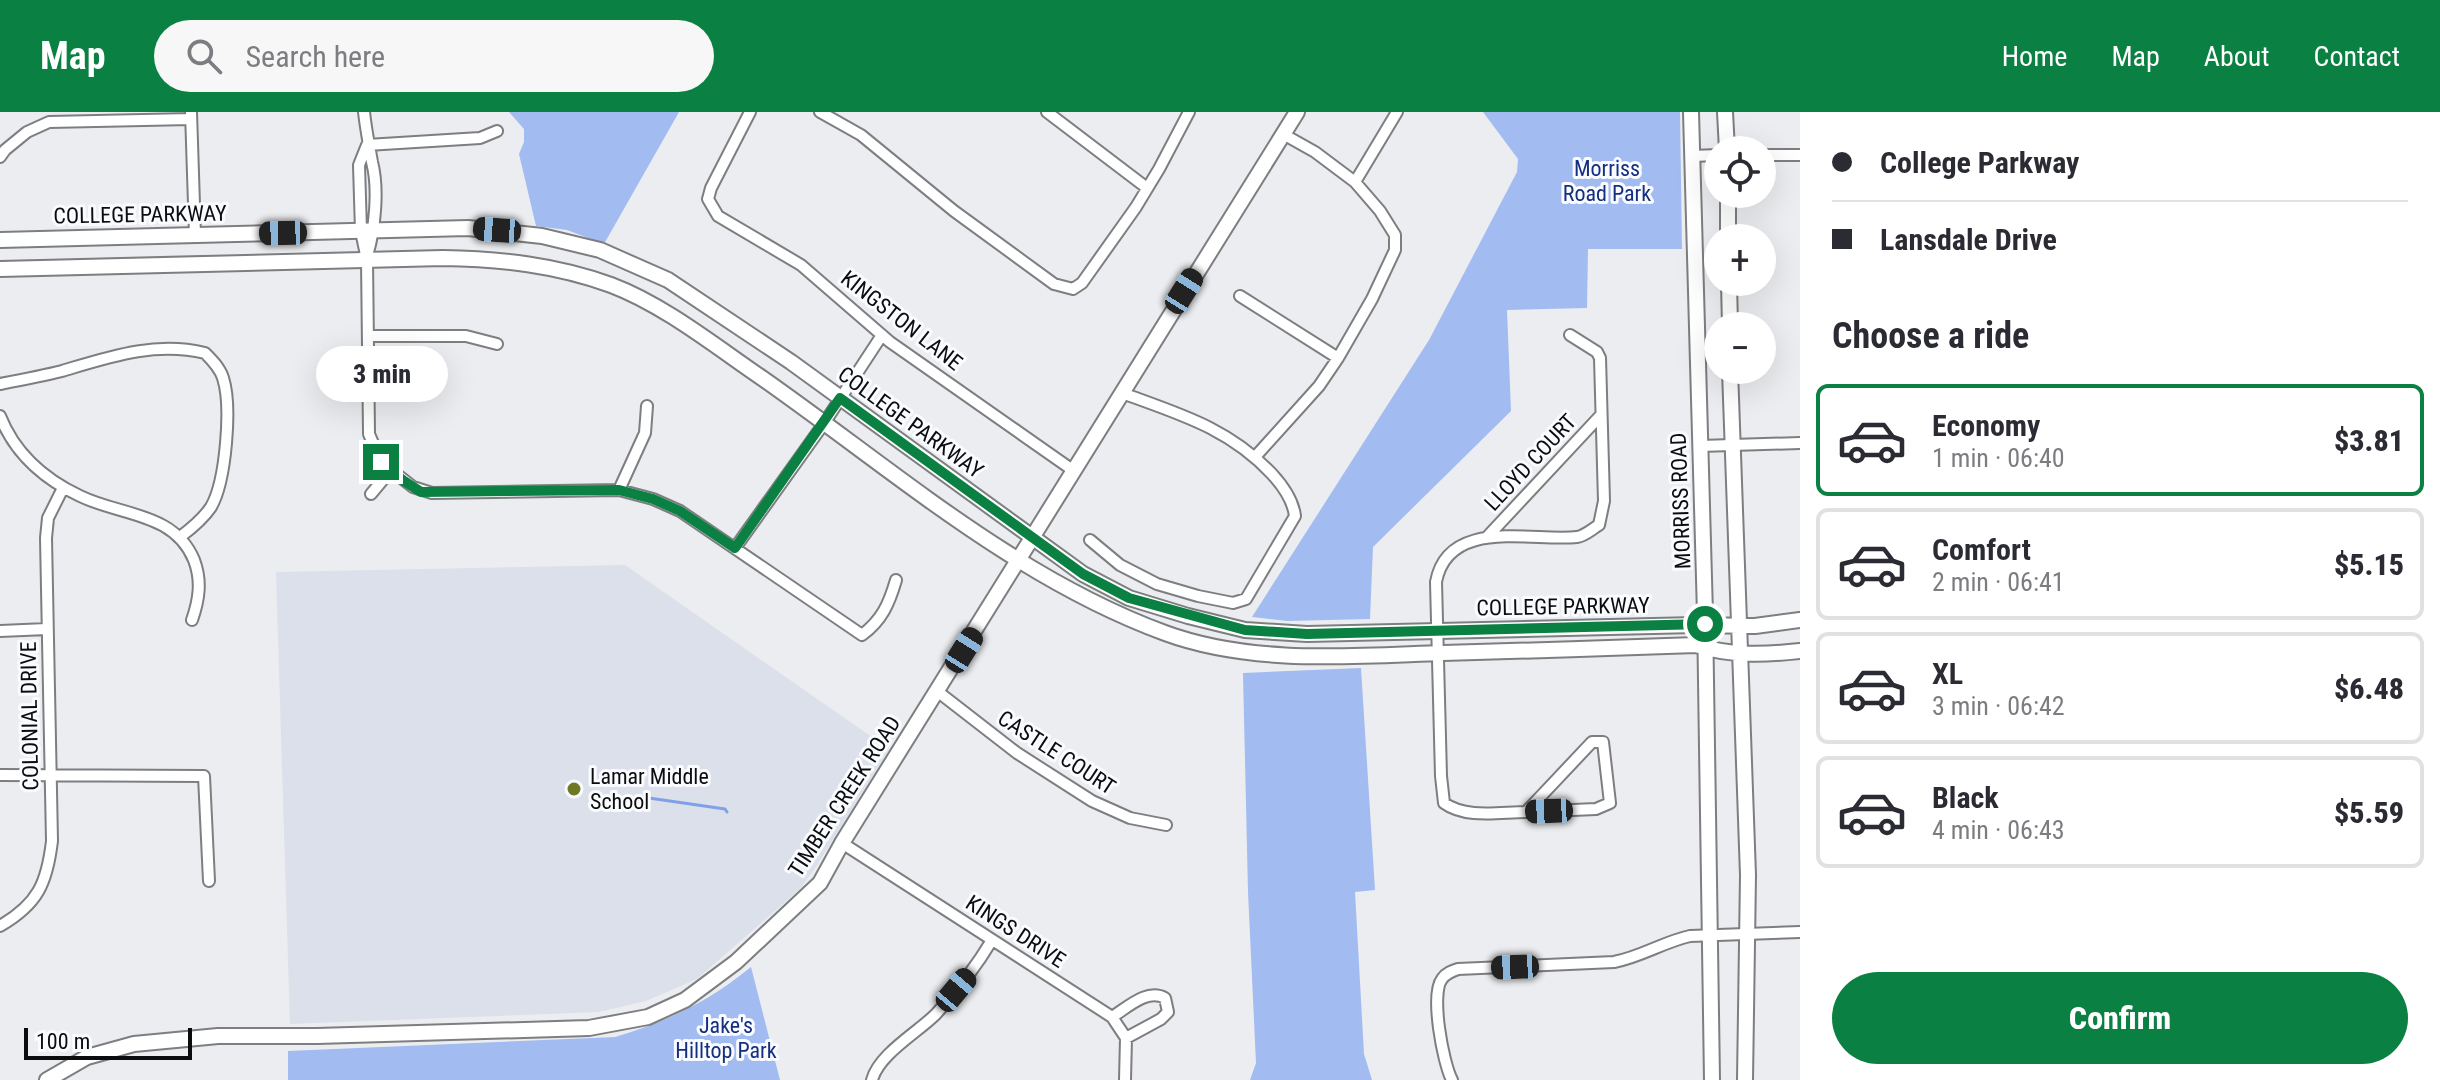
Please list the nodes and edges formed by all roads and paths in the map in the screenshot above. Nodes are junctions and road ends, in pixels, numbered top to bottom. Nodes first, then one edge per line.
1 (364, 112) edge
2 (750, 112) edge
3 (820, 112) edge
4 (1047, 112) edge
5 (1189, 112) edge
6 (1297, 112) edge
7 (1397, 112) edge
8 (1691, 112) edge
9 (1725, 112) edge
10 (191, 116) edge
11 (49, 117) edge
12 (497, 131) dead end
13 (1283, 134) junction
14 (1726, 136) edge
15 (367, 145) junction
16 (1776, 155) edge
17 (1800, 155) edge
18 (1692, 156) junction
19 (1704, 156) edge
20 (0, 157) edge
21 (1355, 182) junction
22 (1147, 188) junction
23 (367, 231) junction
24 (195, 235) junction
25 (0, 240) edge
26 (367, 260) junction
27 (0, 269) edge
28 (1240, 296) dead end
29 (882, 335) junction
30 (1570, 335) dead end
31 (369, 336) junction
32 (497, 344) dead end
33 (1338, 358) junction
34 (0, 384) edge
35 (1730, 384) edge
36 (1122, 393) junction
37 (840, 398) junction
38 (647, 406) dead end
39 (1601, 415) junction
40 (0, 416) edge
41 (825, 422) junction
42 (1800, 443) edge
43 (1731, 444) junction
44 (1700, 446) junction
45 (1255, 457) junction
46 (391, 470) junction
47 (1074, 471) junction
48 (63, 488) junction
49 (619, 490) junction
50 (371, 494) dead end
51 (1488, 536) junction
52 (180, 537) junction
53 (1033, 538) junction
54 (1090, 540) dead end
55 (735, 548) junction
56 (1019, 561) junction
57 (896, 580) dead end
58 (192, 620) dead end
59 (1800, 620) edge
60 (1705, 624) junction
61 (1738, 625) junction
62 (47, 629) junction
63 (0, 631) edge
64 (1438, 631) junction
65 (1703, 647) junction
66 (1800, 651) edge
67 (1440, 653) junction
68 (1740, 654) junction
69 (937, 691) junction
70 (51, 774) junction
71 (0, 775) edge
72 (1526, 812) junction
73 (1166, 825) dead end
74 (842, 843) junction
75 (209, 881) dead end
76 (0, 926) edge
77 (1800, 932) edge
78 (1748, 934) junction
79 (1710, 935) junction
80 (992, 940) junction
81 (1112, 1017) junction
82 (1126, 1038) junction
83 (47, 1080) edge
84 (872, 1080) edge
85 (1125, 1080) edge
86 (1452, 1080) edge
87 (1712, 1080) edge
88 (1745, 1080) edge

1 - 15 street
2 - 29 street, KINGSTON LANE
3 - 22 street
4 - 22 street
5 - 22 street
6 - 13 main road, TIMBER CREEK ROAD
7 - 21 street
8 - 18 main road, MORRISS ROAD
9 - 14 main road
10 - 11 street
10 - 24 street
11 - 20 street
12 - 15 street
13 - 21 street
13 - 36 main road, TIMBER CREEK ROAD
15 - 23 street
16 - 17 street
18 - 19 street
18 - 44 main road, MORRISS ROAD
21 - 33 street
23 - 24 main road, COLLEGE PARKWAY
23 - 26 street
23 - 37 main road, COLLEGE PARKWAY
24 - 25 main road, COLLEGE PARKWAY
26 - 27 main road, COLLEGE PARKWAY
26 - 31 street
26 - 41 main road, COLLEGE PARKWAY
28 - 33 street
29 - 37 street
29 - 47 street, KINGSTON LANE
30 - 39 street, LLOYD COURT
31 - 32 street
31 - 46 street
33 - 45 street
34 - 52 street
35 - 43 main road
36 - 45 street
36 - 47 main road, TIMBER CREEK ROAD
37 - 41 street
37 - 53 main road, COLLEGE PARKWAY
38 - 49 street
39 - 51 street, LLOYD COURT
39 - 51 street, LLOYD COURT
40 - 48 street
41 - 55 street
41 - 56 main road, COLLEGE PARKWAY
42 - 43 street
43 - 44 street
43 - 61 main road
44 - 60 main road, MORRISS ROAD
45 - 54 street
46 - 49 street
46 - 50 street
47 - 53 main road, TIMBER CREEK ROAD
48 - 52 street
48 - 62 street, COLONIAL DRIVE
49 - 55 street
51 - 64 street, LLOYD COURT
52 - 58 street
53 - 56 main road, TIMBER CREEK ROAD
53 - 64 main road, COLLEGE PARKWAY
55 - 57 street
56 - 67 main road, COLLEGE PARKWAY
56 - 69 main road, TIMBER CREEK ROAD
59 - 61 main road, COLLEGE PARKWAY
60 - 61 main road, COLLEGE PARKWAY
60 - 64 main road, COLLEGE PARKWAY
60 - 65 main road, MORRISS ROAD
61 - 68 main road
62 - 63 street
62 - 70 street, COLONIAL DRIVE
64 - 67 street, LLOYD COURT
65 - 67 main road, COLLEGE PARKWAY
65 - 68 main road, COLLEGE PARKWAY
65 - 79 main road, MORRISS ROAD
66 - 68 main road, COLLEGE PARKWAY
67 - 72 street, LLOYD COURT
68 - 78 main road
69 - 73 street, CASTLE COURT
69 - 74 main road, TIMBER CREEK ROAD
70 - 71 street
70 - 75 street
70 - 76 street, COLONIAL DRIVE
72 - 72 street
74 - 80 street, KINGS DRIVE
74 - 83 main road, TIMBER CREEK ROAD
77 - 78 street
78 - 79 street
78 - 88 main road
79 - 86 street
79 - 87 main road, MORRISS ROAD
80 - 81 street, KINGS DRIVE
80 - 84 street
81 - 82 street, KINGS DRIVE
81 - 82 street
82 - 85 street

